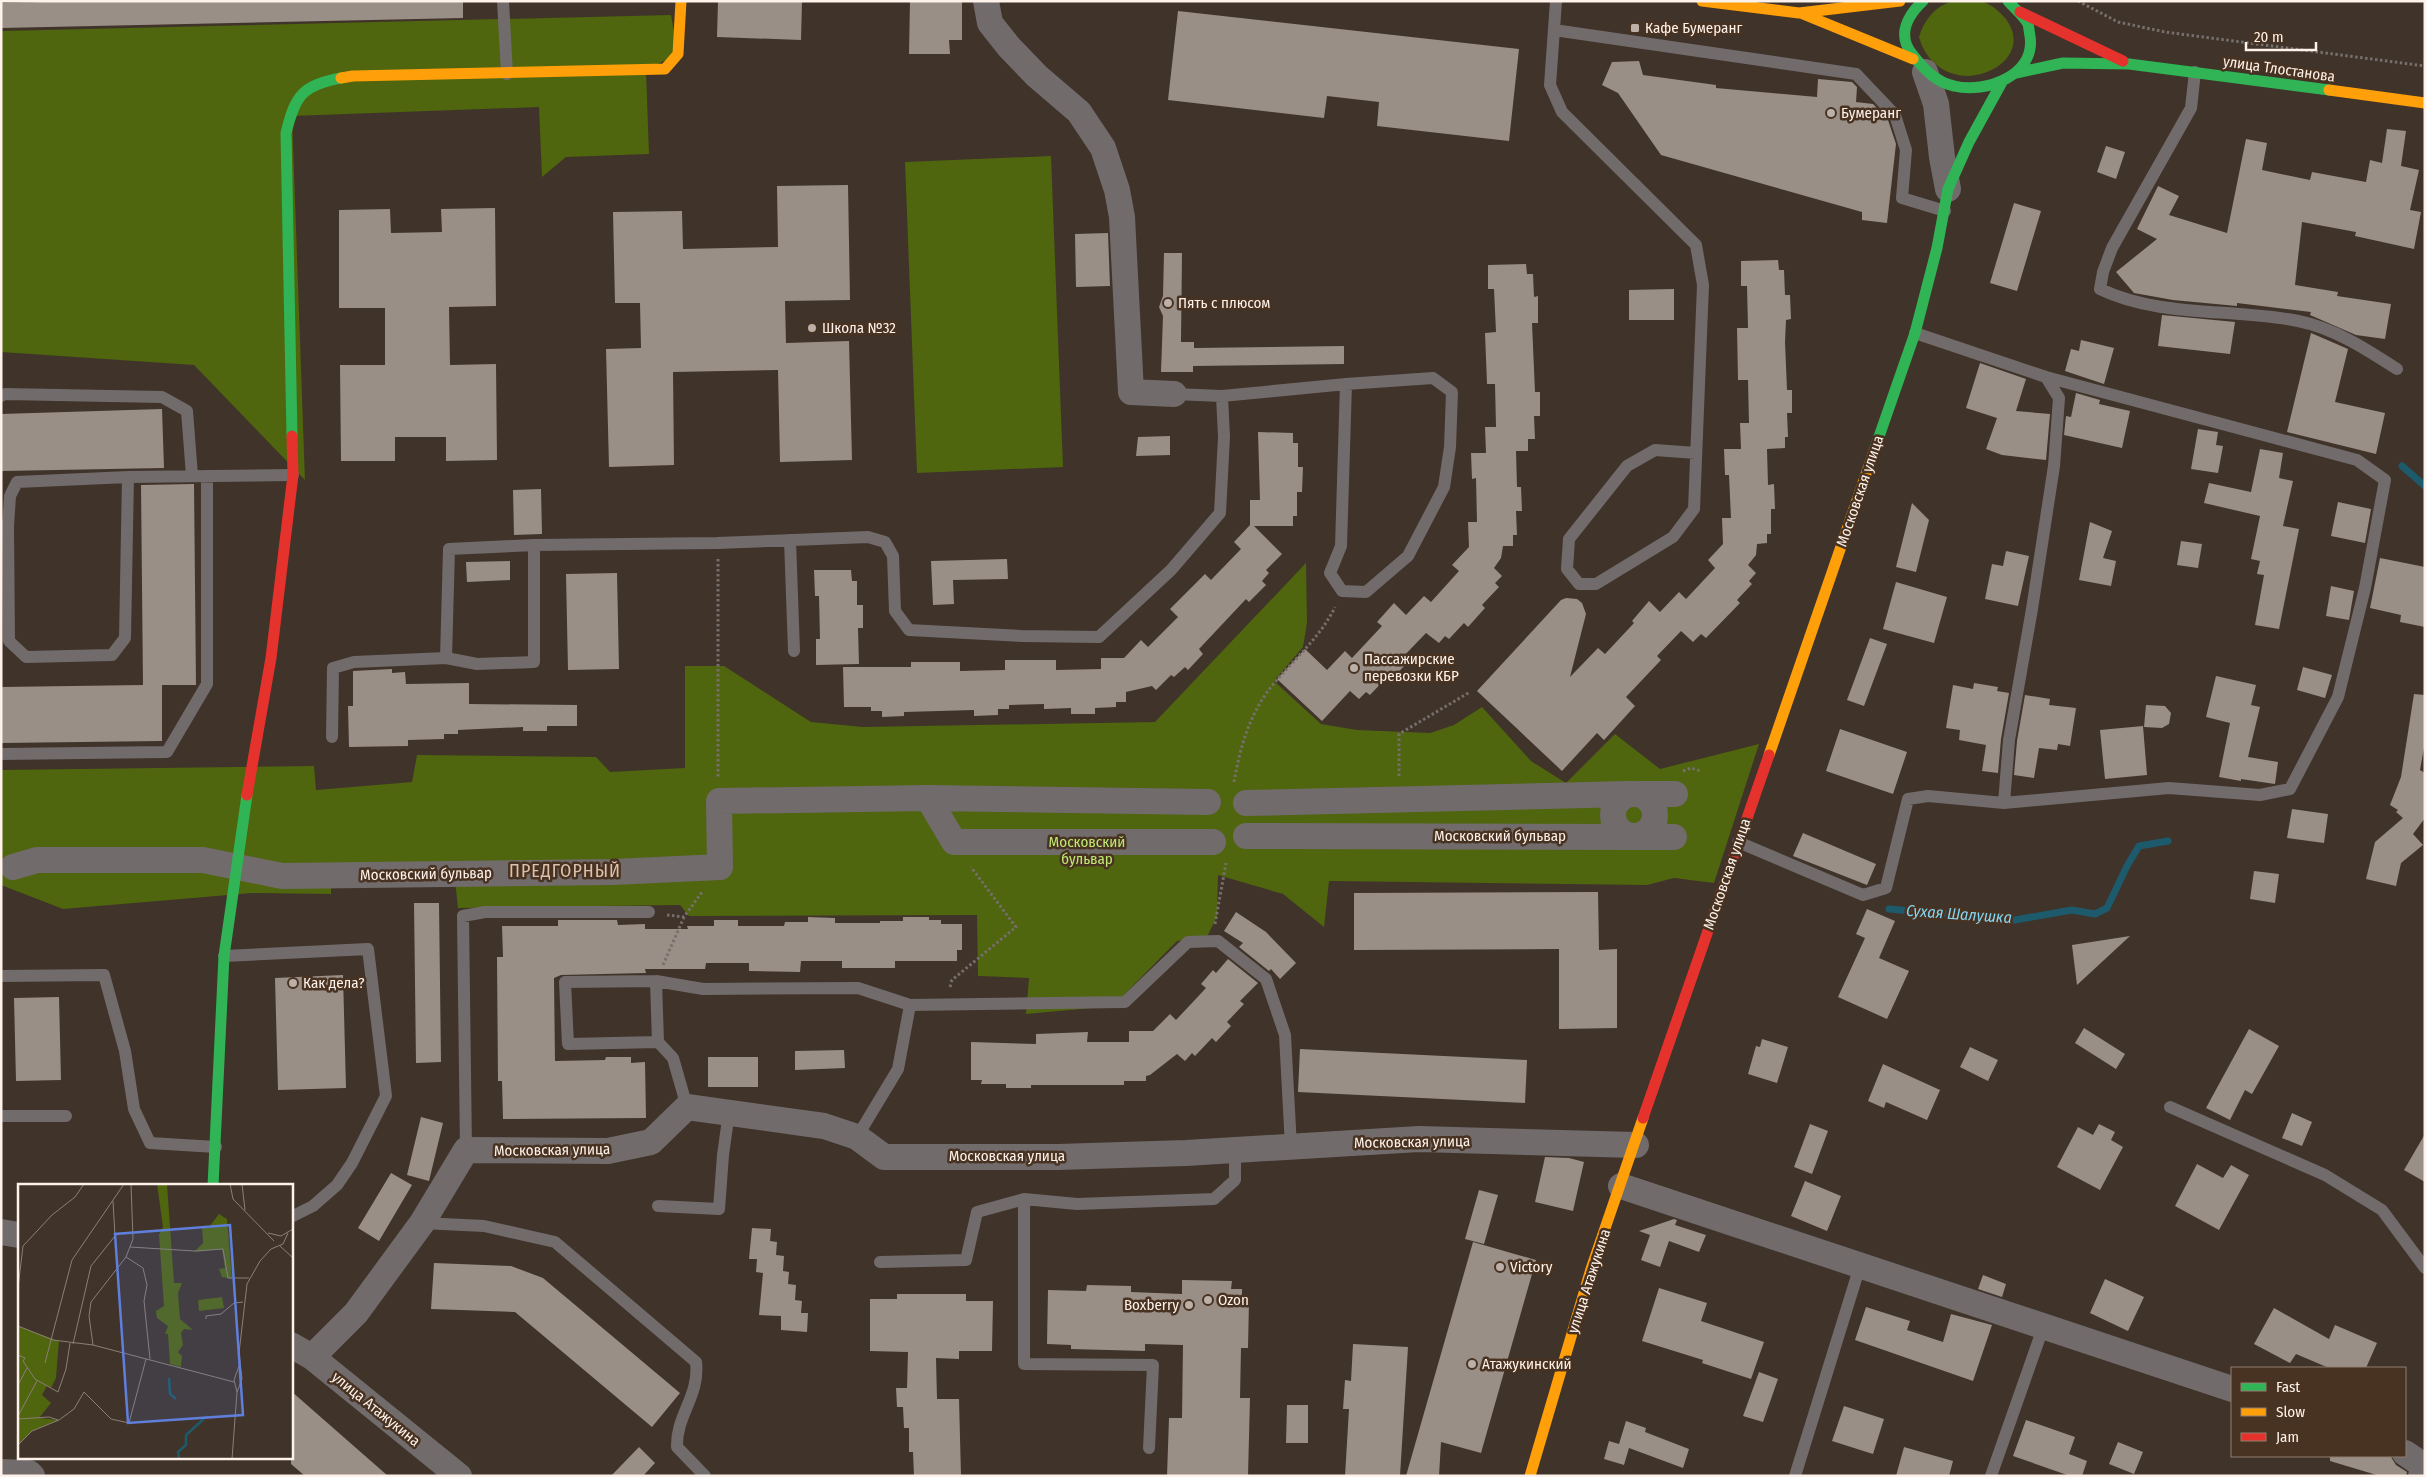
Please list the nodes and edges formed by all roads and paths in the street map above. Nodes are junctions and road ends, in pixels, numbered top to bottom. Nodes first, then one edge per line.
1 (503, 1) edge
2 (681, 1) edge
3 (986, 1) edge
4 (1556, 1) edge
5 (1702, 1) edge
6 (1900, 1) edge
7 (1923, 1) edge
8 (2008, 1) edge
9 (2078, 1) edge
10 (2020, 12) junction
11 (1799, 13) junction
12 (1554, 30) junction
13 (2129, 64) junction
14 (1919, 65) junction
15 (2425, 66) edge
16 (2195, 72) junction
17 (2016, 73) junction
18 (507, 74) junction
19 (2002, 82) junction
20 (2425, 103) edge
21 (1946, 200) junction
22 (1915, 333) junction
23 (2397, 369) dead end
24 (2046, 377) junction
25 (1346, 384) junction
26 (1174, 394) joint
27 (1, 396) edge
28 (1222, 396) junction
29 (1696, 453) junction
30 (293, 475) junction
31 (192, 476) junction
32 (207, 476) junction
33 (128, 477) junction
34 (4, 526) edge
35 (790, 540) junction
36 (717, 543) junction
37 (534, 545) junction
38 (1342, 591) junction
39 (794, 651) dead end
40 (446, 658) junction
41 (1470, 692) dead end
42 (332, 737) dead end
43 (1, 754) edge
44 (1634, 794) junction
45 (1675, 794) dead end
46 (928, 798) junction
47 (718, 800) junction
48 (1228, 800) junction
49 (1400, 800) junction
50 (2004, 803) junction
51 (1635, 837) junction
52 (1674, 837) dead end
53 (1230, 841) junction
54 (954, 842) junction
55 (1738, 842) junction
56 (719, 859) junction
57 (7, 864) edge
58 (237, 866) junction
59 (649, 912) joint
60 (684, 917) junction
61 (1210, 941) junction
62 (224, 956) junction
63 (1, 976) edge
64 (656, 981) junction
65 (910, 1005) junction
66 (944, 1005) junction
67 (658, 1042) junction
68 (687, 1107) junction
69 (2170, 1108) dead end
70 (729, 1112) junction
71 (1, 1116) edge
72 (66, 1116) dead end
73 (857, 1136) junction
74 (1636, 1145) junction
75 (216, 1147) junction
76 (1292, 1147) junction
77 (466, 1150) junction
78 (1235, 1150) junction
79 (213, 1184) edge
80 (1621, 1186) junction
81 (1024, 1200) junction
82 (658, 1206) dead end
83 (292, 1216) edge
84 (422, 1223) junction
85 (1, 1232) edge
86 (18, 1235) edge
87 (880, 1262) dead end
88 (1860, 1266) junction
89 (2425, 1268) edge
90 (2044, 1328) junction
91 (302, 1351) edge
92 (2231, 1389) edge
93 (1149, 1448) dead end
94 (2406, 1454) edge
95 (2425, 1465) edge
96 (1, 1472) edge
97 (32, 1476) edge
98 (459, 1476) edge
99 (705, 1476) edge
100 (1530, 1476) edge
101 (1795, 1476) edge
102 (1991, 1476) edge
103 (2421, 1476) edge

1 - 18 lane
2 - 18 street
3 - 26 street
4 - 12 lane
5 - 11 street
6 - 11 street
7 - 14 street
8 - 10 street
9 - 15 path
10 - 13 street
10 - 17 street
11 - 14 street
12 - 21 lane
12 - 29 lane
13 - 16 street, улица Тлостанова
13 - 17 street
14 - 19 street
14 - 21 street
16 - 20 street, улица Тлостанова
16 - 23 lane
17 - 19 street
18 - 30 street
19 - 21 street, Московская улица
21 - 22 street, Московская улица
22 - 24 lane
22 - 55 street, Московская улица
24 - 50 lane
24 - 50 lane
25 - 28 lane
25 - 38 lane
25 - 38 lane
26 - 28 lane
27 - 31 lane
28 - 35 lane
29 - 29 lane
30 - 32 lane
30 - 58 street
31 - 32 lane
31 - 33 lane
32 - 43 lane
33 - 34 lane
33 - 34 lane
35 - 36 lane
35 - 39 lane
36 - 37 lane
36 - 47 path
37 - 40 lane
37 - 40 lane
38 - 48 path
40 - 42 lane
41 - 49 path
44 - 45 street
44 - 49 street
44 - 51 street
46 - 47 street
46 - 48 street
46 - 54 street
47 - 56 street
48 - 49 street
48 - 53 street
48 - 53 street
50 - 55 lane
51 - 52 street, Московский бульвар
51 - 53 street, Московский бульвар
53 - 54 street, Московский бульвар
53 - 61 path
54 - 66 path
55 - 74 street, Московская улица
56 - 58 street, Московский бульвар
56 - 60 path
57 - 58 street, Московский бульвар
58 - 62 street
59 - 60 path
59 - 77 lane
60 - 64 path
61 - 66 lane
61 - 76 lane
62 - 75 street
62 - 83 lane
63 - 75 lane
64 - 65 lane
64 - 67 lane
64 - 67 lane
65 - 66 lane
65 - 73 lane
67 - 68 lane
68 - 70 street, Московская улица
68 - 77 street, Московская улица
69 - 89 lane
70 - 73 street, Московская улица
70 - 82 lane
71 - 72 lane
73 - 78 street, Московская улица
74 - 76 street, Московская улица
74 - 80 street, улица Атажукина
75 - 79 street
76 - 78 street, Московская улица
77 - 84 street
78 - 81 lane
80 - 88 street
80 - 100 street, улица Атажукина
81 - 87 lane
81 - 93 lane
84 - 91 street
84 - 99 lane
85 - 86 street
88 - 90 street
88 - 101 lane
90 - 92 street
90 - 102 lane
91 - 98 street, улица Атажукина
94 - 95 street
95 - 103 street
96 - 97 street

